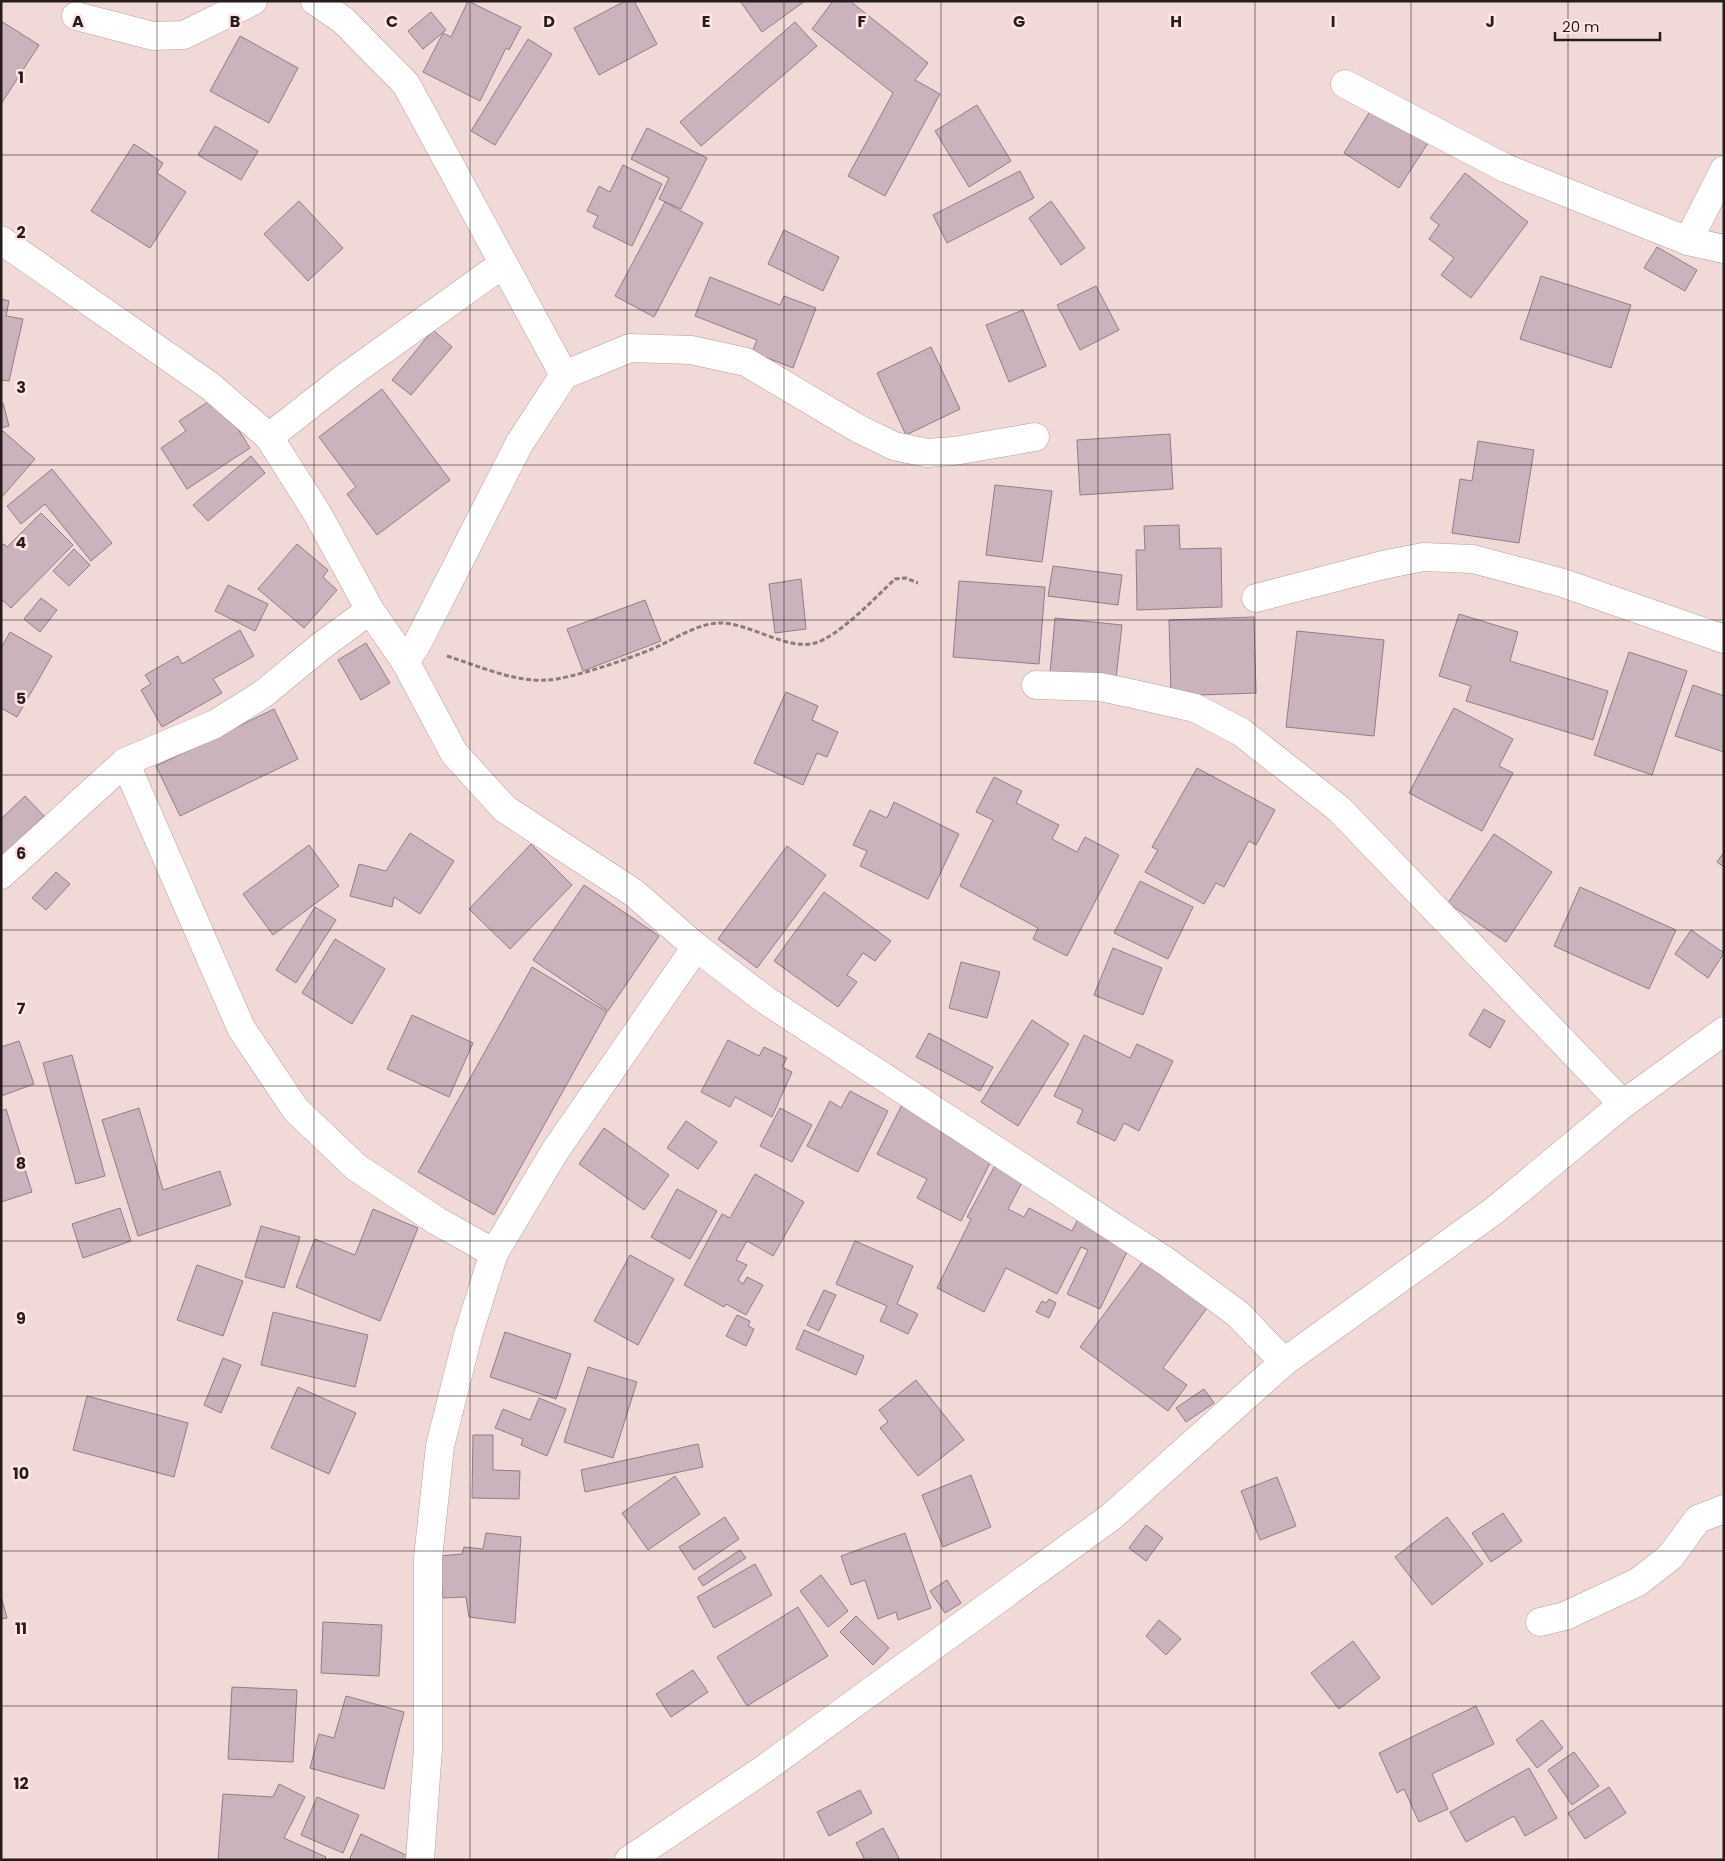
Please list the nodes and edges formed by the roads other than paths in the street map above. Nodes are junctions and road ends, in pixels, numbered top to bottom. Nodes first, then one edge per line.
1 (253, 1) edge
2 (315, 1) edge
3 (76, 16) dead end
4 (1345, 84) dead end
5 (1724, 170) edge
6 (1, 240) edge
7 (1688, 241) junction
8 (1724, 249) edge
9 (503, 264) junction
10 (564, 375) junction
11 (269, 437) junction
12 (1035, 437) dead end
13 (1256, 598) dead end
14 (370, 610) junction
15 (1724, 639) edge
16 (411, 654) junction
17 (1036, 685) dead end
18 (125, 762) junction
19 (1, 875) edge
20 (696, 946) junction
21 (1724, 1031) edge
22 (1623, 1104) junction
23 (494, 1253) junction
24 (1284, 1362) junction
25 (1724, 1510) edge
26 (1540, 1622) dead end
27 (420, 1860) edge
28 (629, 1860) edge

1 - 3 street
2 - 9 street
4 - 7 street
5 - 7 street
6 - 11 street
7 - 8 street
9 - 10 street
9 - 11 street
10 - 12 street
10 - 16 street
11 - 14 street
13 - 15 street
14 - 16 street
14 - 18 street
16 - 20 street
17 - 22 street
18 - 19 street
18 - 23 street
20 - 23 street
20 - 24 street
21 - 22 street
22 - 24 street
23 - 27 street
24 - 28 street
25 - 26 street

